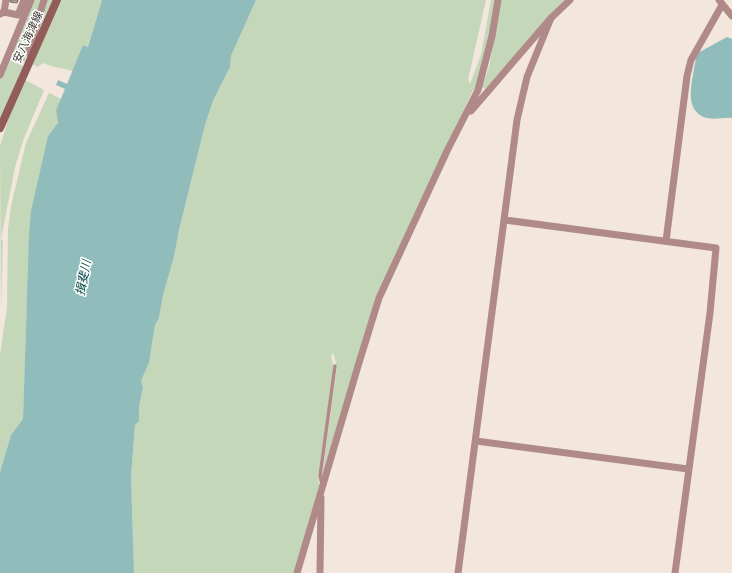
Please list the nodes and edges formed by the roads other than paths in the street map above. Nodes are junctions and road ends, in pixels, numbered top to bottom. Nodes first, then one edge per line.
1 (6, 0) edge
2 (24, 0) edge
3 (31, 0) edge
4 (44, 0) edge
5 (57, 0) edge
6 (498, 0) edge
7 (570, 0) edge
8 (721, 2) edge
9 (2, 13) edge
10 (732, 16) edge
11 (550, 18) junction
12 (31, 57) junction
13 (0, 75) edge
14 (463, 120) junction
15 (0, 128) edge
16 (505, 220) junction
17 (666, 242) junction
18 (335, 366) dead end
19 (476, 441) junction
20 (688, 469) junction
21 (322, 486) junction
22 (297, 573) edge
23 (320, 573) edge
24 (458, 573) edge
25 (675, 573) edge

1 - 9 street
2 - 9 street
3 - 13 street
4 - 12 street
5 - 12 main road, 安八海津線
6 - 14 street
7 - 11 street
8 - 10 street
8 - 17 street
11 - 14 street
11 - 16 street
12 - 15 main road, 安八海津線
14 - 21 street
16 - 17 street
16 - 19 street
17 - 20 street
18 - 21 lane
19 - 20 street
19 - 24 street
20 - 25 street
21 - 22 street
21 - 23 street

